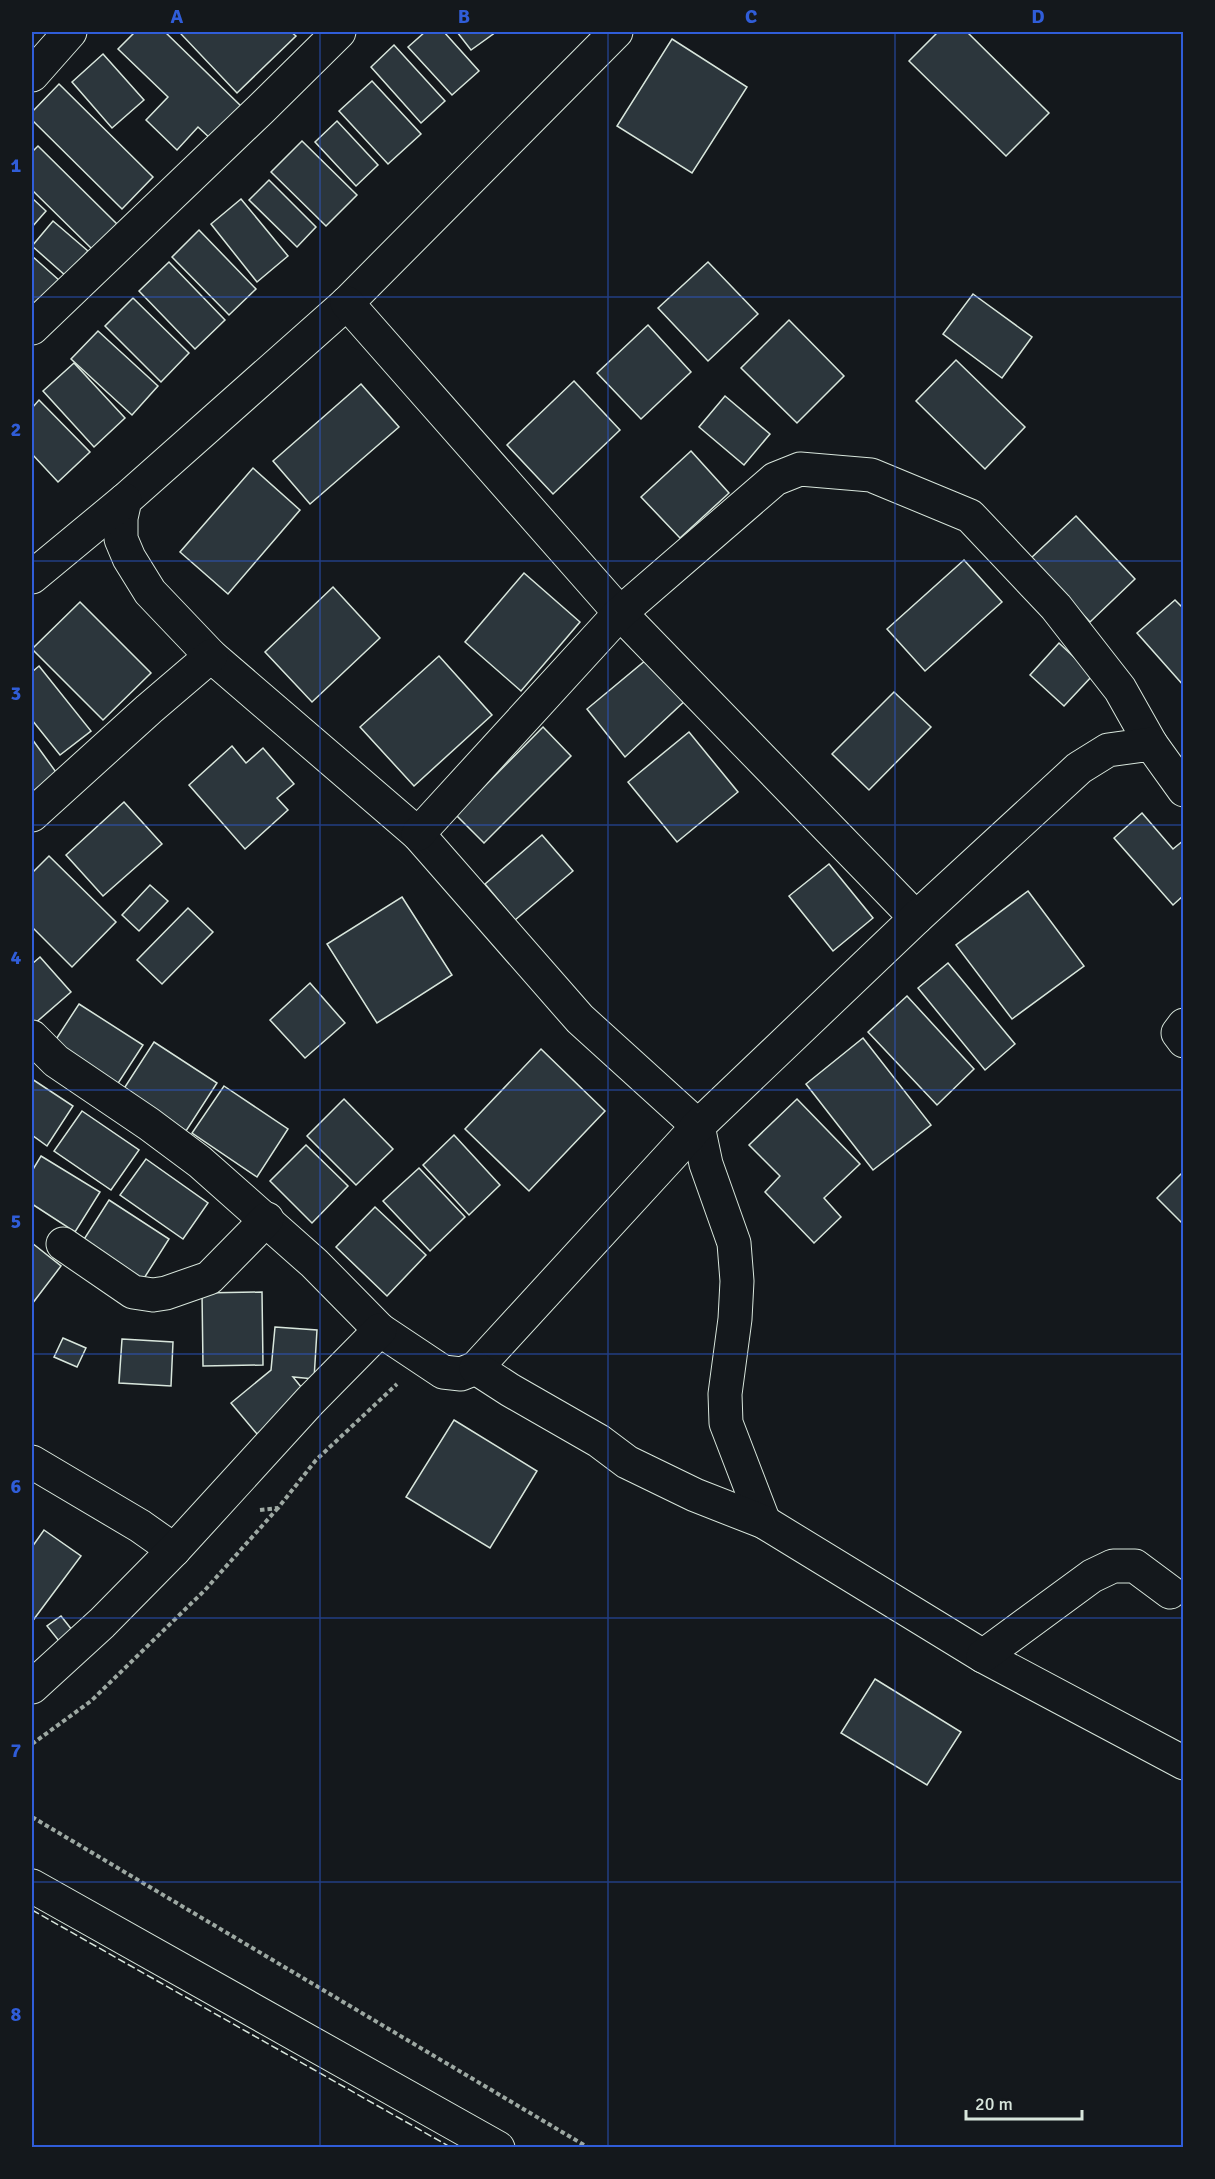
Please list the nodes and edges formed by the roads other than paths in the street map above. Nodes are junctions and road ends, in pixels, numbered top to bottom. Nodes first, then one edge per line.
1 (70, 32) edge
2 (339, 32) edge
3 (616, 32) edge
4 (32, 75) edge
5 (346, 303) junction
6 (32, 328) edge
7 (125, 500) junction
8 (32, 577) edge
9 (620, 613) junction
10 (211, 656) junction
11 (1166, 746) edge
12 (1184, 790) edge
13 (32, 815) edge
14 (418, 834) junction
15 (916, 918) junction
16 (1184, 1025) edge
17 (32, 1037) edge
18 (1184, 1041) edge
19 (698, 1126) junction
20 (267, 1219) junction
21 (63, 1244) dead end
22 (380, 1330) junction
23 (476, 1368) junction
24 (32, 1462) edge
25 (764, 1522) junction
26 (174, 1550) junction
27 (1170, 1592) dead end
28 (983, 1656) junction
29 (32, 1687) edge
30 (1184, 1763) edge
31 (32, 1886) edge
32 (498, 2148) edge

1 - 4 street
2 - 6 street
3 - 5 street
5 - 7 street
5 - 9 street
7 - 8 street
7 - 10 street
9 - 11 street
9 - 14 street
9 - 15 street
10 - 13 street
10 - 14 street
11 - 12 street
11 - 15 street
14 - 19 street
15 - 19 street
16 - 18 street
17 - 20 street
19 - 23 street
19 - 25 street
20 - 21 street
20 - 22 street
22 - 23 street
22 - 26 street
23 - 25 street
24 - 26 street
25 - 28 street
26 - 29 street
27 - 28 street
28 - 30 street
31 - 32 street

